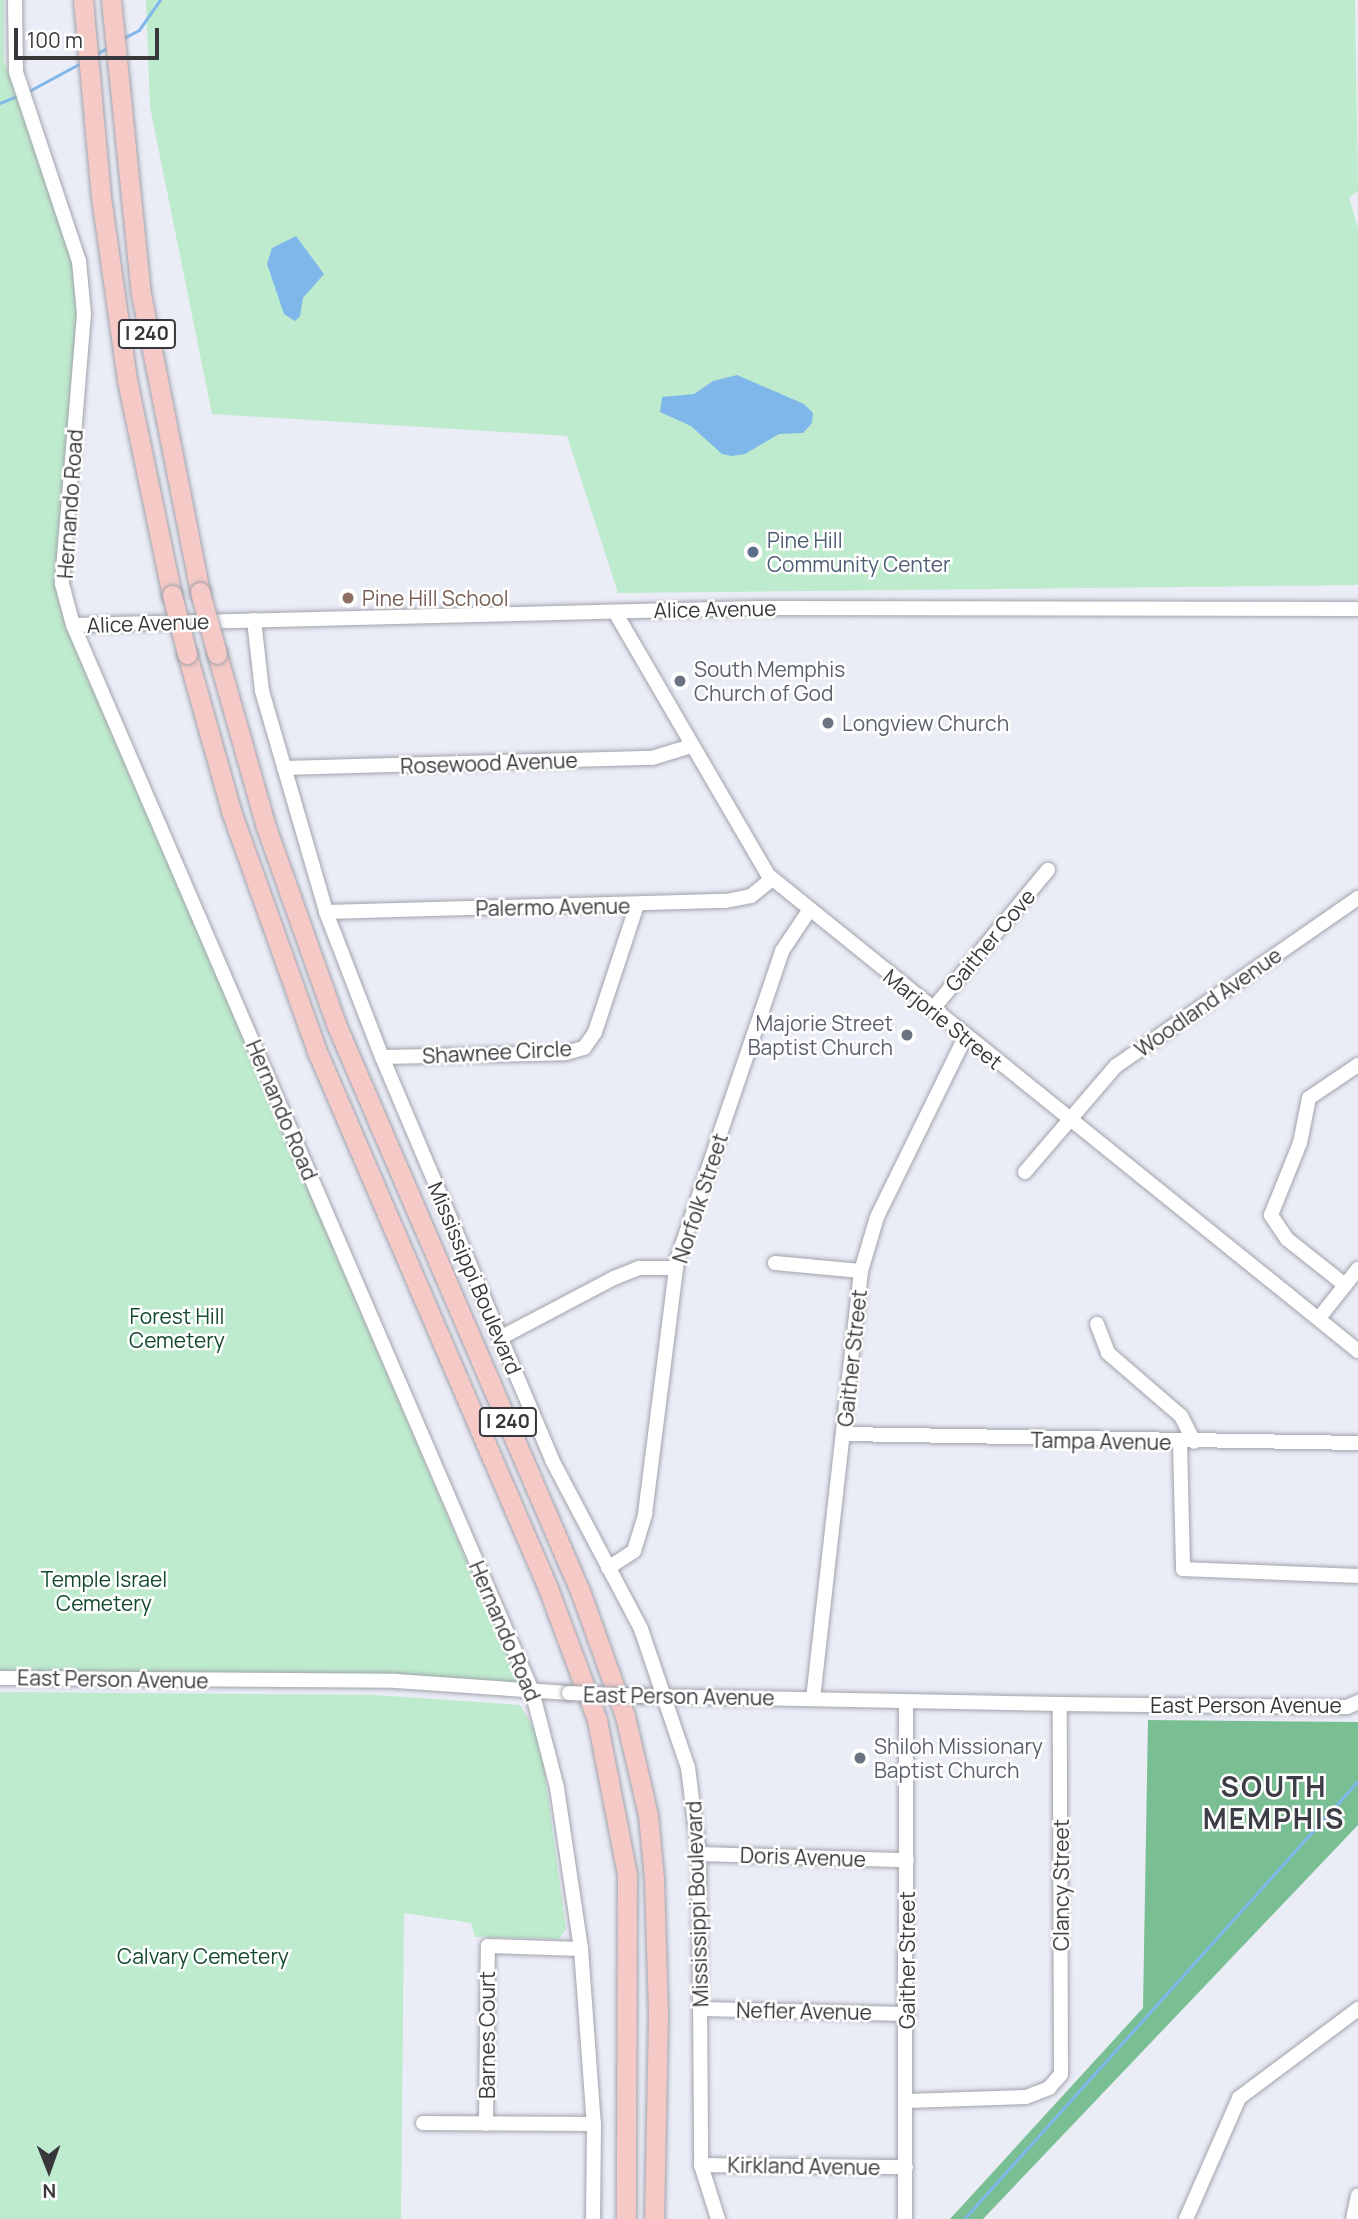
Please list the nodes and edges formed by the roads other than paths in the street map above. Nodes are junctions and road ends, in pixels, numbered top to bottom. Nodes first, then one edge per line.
1 (15, 0) edge
2 (83, 0) edge
3 (111, 9) edge
4 (1358, 609) edge
5 (615, 612) junction
6 (254, 620) junction
7 (73, 625) junction
8 (691, 746) junction
9 (284, 768) junction
10 (1048, 870) dead end
11 (772, 879) junction
12 (1358, 898) edge
13 (637, 905) junction
14 (326, 912) junction
15 (808, 912) junction
16 (932, 1010) junction
17 (965, 1037) junction
18 (382, 1057) junction
19 (1358, 1065) edge
20 (1070, 1119) junction
21 (1025, 1172) dead end
22 (775, 1263) dead end
23 (676, 1268) junction
24 (1358, 1269) edge
25 (861, 1271) junction
26 (1345, 1284) junction
27 (1319, 1318) junction
28 (1097, 1324) dead end
29 (500, 1338) junction
30 (1358, 1351) edge
31 (844, 1434) junction
32 (1187, 1442) junction
33 (1358, 1443) edge
34 (608, 1569) junction
35 (1358, 1576) edge
36 (0, 1678) edge
37 (532, 1691) junction
38 (666, 1697) junction
39 (813, 1699) junction
40 (906, 1702) junction
41 (1358, 1702) edge
42 (1060, 1704) junction
43 (699, 1854) junction
44 (907, 1860) junction
45 (581, 1949) junction
46 (700, 2008) junction
47 (1358, 2009) edge
48 (908, 2014) junction
49 (907, 2101) junction
50 (423, 2123) dead end
51 (486, 2124) junction
52 (594, 2124) junction
53 (701, 2165) junction
54 (906, 2167) junction
55 (1357, 2200) edge
56 (593, 2219) edge
57 (626, 2219) edge
58 (654, 2219) edge
59 (719, 2219) edge
60 (905, 2219) edge
61 (1186, 2219) edge
62 (1353, 2219) edge

1 - 7 street, Hernando Road
2 - 57 highway, I 240, bridge
3 - 58 highway, I 240, bridge
4 - 5 street, Alice Avenue
5 - 6 street, Alice Avenue
5 - 8 street, Marjorie Street
6 - 7 street, Alice Avenue
6 - 9 street, Mississippi Boulevard
7 - 37 street, Hernando Road
8 - 9 street, Rosewood Avenue
8 - 11 street, Marjorie Street
9 - 14 street, Mississippi Boulevard
10 - 16 street, Gaither Cove
11 - 13 street, Palermo Avenue
11 - 15 street, Marjorie Street
12 - 20 street, Woodland Avenue
13 - 14 street, Palermo Avenue
13 - 18 street, Shawnee Circle
14 - 18 street, Mississippi Boulevard
15 - 16 street, Marjorie Street
15 - 23 street, Norfolk Street
16 - 17 street, Marjorie Street
17 - 20 street, Marjorie Street
17 - 25 street, Gaither Street
18 - 29 street, Mississippi Boulevard
19 - 26 street
20 - 21 street, Woodland Avenue
20 - 27 street, Marjorie Street
22 - 25 street
23 - 29 street
23 - 34 street, Norfolk Street
24 - 26 street
25 - 31 street, Gaither Street
26 - 27 street
27 - 30 street, Marjorie Street
28 - 32 street
29 - 34 street, Mississippi Boulevard
31 - 32 street, Tampa Avenue
31 - 39 street, Gaither Street
32 - 33 street, Tampa Avenue
32 - 35 street
34 - 38 street, Mississippi Boulevard
36 - 37 street, East Person Avenue
37 - 38 street, East Person Avenue, bridge
37 - 45 street, Hernando Road
38 - 39 street, East Person Avenue
38 - 43 street, Mississippi Boulevard
39 - 40 street, East Person Avenue
40 - 42 street, East Person Avenue
40 - 44 street, Gaither Street
41 - 42 street, East Person Avenue
42 - 49 street, Clancy Street
43 - 44 street, Doris Avenue
43 - 46 street, Mississippi Boulevard
44 - 48 street, Gaither Street
45 - 51 street, Barnes Court
45 - 52 street, Hernando Road
46 - 48 street, Nefler Avenue
46 - 53 street, Mississippi Boulevard
47 - 61 street
48 - 49 street, Gaither Street
49 - 54 street, Gaither Street
50 - 51 street
51 - 52 street
52 - 56 street, Hernando Road
53 - 54 street, Kirkland Avenue
53 - 59 street, Mississippi Boulevard
54 - 60 street, Gaither Street
55 - 62 street

